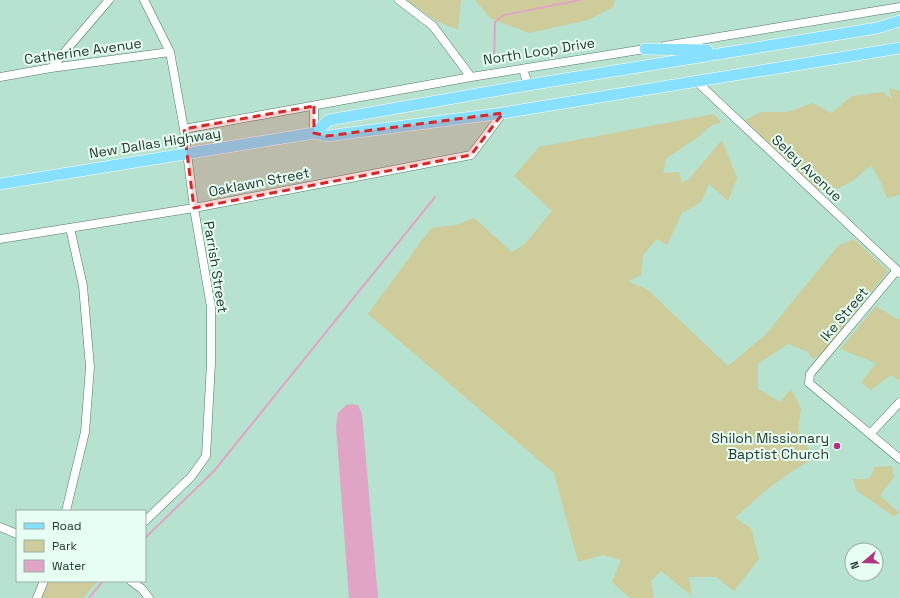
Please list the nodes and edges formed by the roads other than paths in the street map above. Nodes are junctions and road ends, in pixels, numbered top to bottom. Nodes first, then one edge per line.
1 (109, 0) edge
2 (144, 0) edge
3 (399, 0) edge
4 (900, 7) edge
5 (900, 21) edge
6 (900, 48) edge
7 (645, 49) junction
8 (734, 51) junction
9 (170, 52) junction
10 (51, 68) junction
11 (523, 69) junction
12 (0, 77) edge
13 (471, 77) junction
14 (696, 82) junction
15 (528, 85) junction
16 (314, 106) junction
17 (503, 113) junction
18 (184, 129) junction
19 (314, 133) junction
20 (187, 153) junction
21 (0, 184) edge
22 (194, 208) junction
23 (70, 228) junction
24 (0, 239) edge
25 (899, 272) edge
26 (900, 402) edge
27 (870, 434) junction
28 (900, 459) edge
29 (66, 510) edge
30 (146, 520) edge
31 (0, 527) edge
32 (16, 534) edge
33 (44, 582) edge
34 (132, 582) edge
35 (37, 598) edge
36 (149, 598) edge

1 - 10 street
2 - 9 street, Parrish Street
3 - 13 street
4 - 7 street, North Loop Drive
5 - 8 main road
6 - 14 main road
7 - 8 main road
7 - 11 street, North Loop Drive
8 - 15 main road
9 - 10 street, Catherine Avenue
9 - 18 street, Parrish Street
10 - 12 street, Catherine Avenue
11 - 13 street, North Loop Drive
11 - 15 street
13 - 16 street, North Loop Drive
14 - 17 main road
14 - 25 street, Seley Avenue
15 - 19 main road
16 - 18 street, North Loop Drive
16 - 19 street
17 - 19 main road, New Dallas Highway
17 - 22 street, Oaklawn Street
18 - 20 street, Parrish Street
19 - 20 main road, New Dallas Highway
20 - 21 main road, New Dallas Highway
20 - 22 street, Parrish Street
22 - 23 street, Oaklawn Street
22 - 30 street, Parrish Street
23 - 24 street, Oaklawn Street
23 - 29 street
25 - 27 street, Ike Street
26 - 27 street
27 - 28 street
31 - 32 street
33 - 35 street
34 - 36 street

